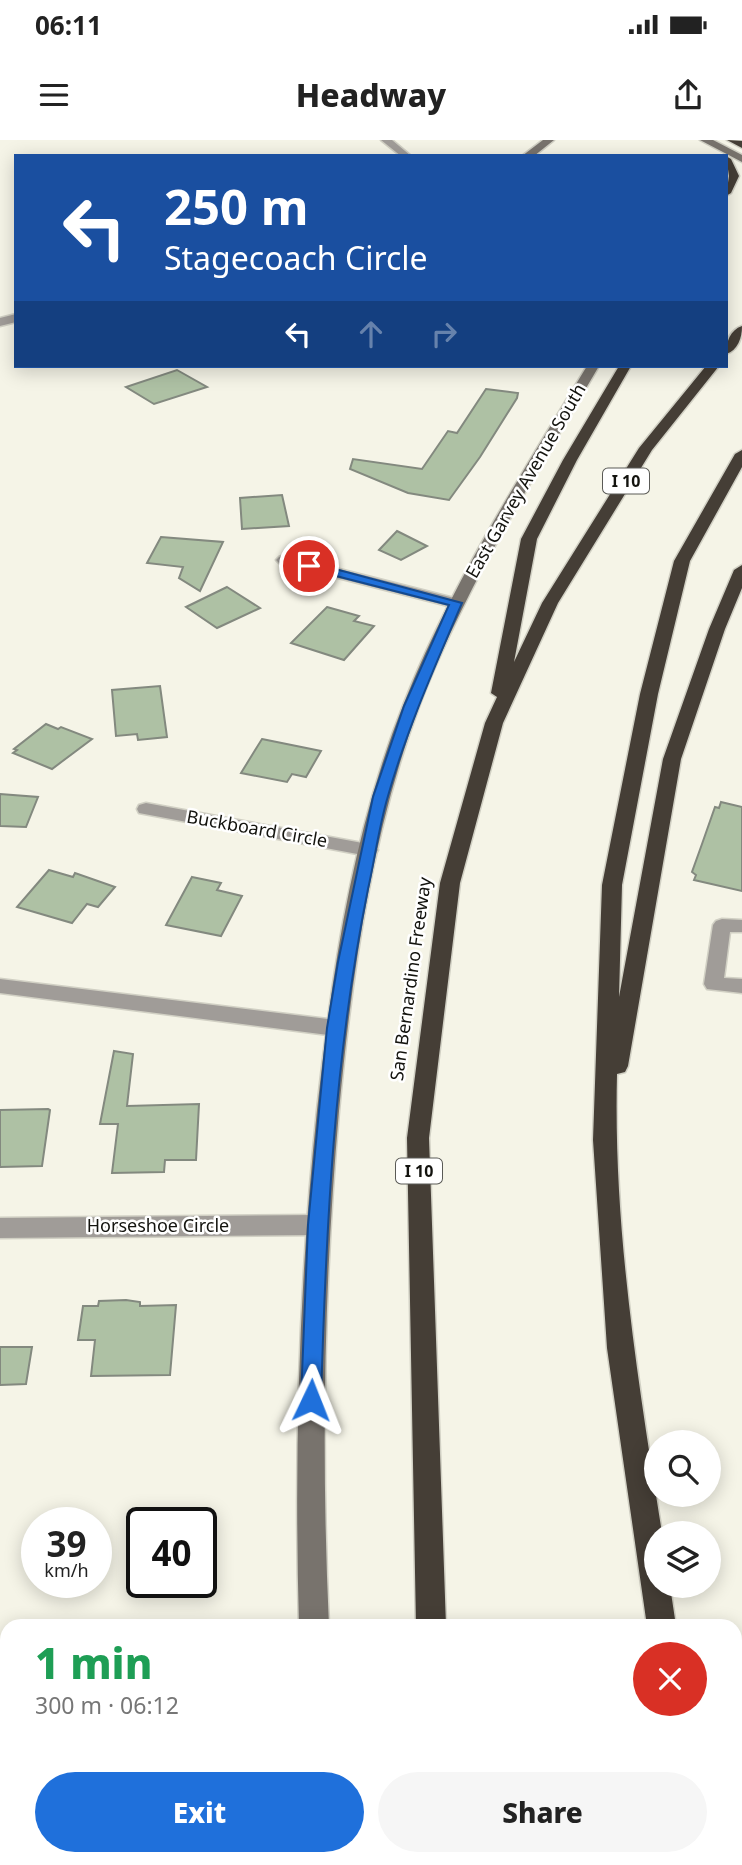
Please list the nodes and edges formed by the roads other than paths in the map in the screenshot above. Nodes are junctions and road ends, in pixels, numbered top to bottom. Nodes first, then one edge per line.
1 (386, 140) edge
2 (549, 140) edge
3 (732, 140) edge
4 (710, 142) edge
5 (742, 145) edge
6 (404, 154) edge
7 (530, 154) edge
8 (742, 159) edge
9 (728, 164) edge
10 (728, 189) edge
11 (742, 330) edge
12 (728, 348) edge
13 (592, 368) edge
14 (624, 368) edge
15 (711, 368) edge
16 (742, 454) edge
17 (284, 560) dead end
18 (742, 570) edge
19 (456, 603) junction
20 (494, 723) junction
21 (146, 809) dead end
22 (368, 850) junction
23 (742, 926) edge
24 (0, 986) edge
25 (742, 986) edge
26 (335, 1028) junction
27 (604, 1140) junction
28 (317, 1225) junction
29 (0, 1228) edge
30 (314, 1619) edge
31 (431, 1619) edge
32 (661, 1619) edge

1 - 6 lane
2 - 7 street
3 - 5 highway
4 - 8 street
9 - 10 highway
11 - 12 highway
13 - 19 street, East Garvey Avenue South
14 - 20 highway
15 - 20 highway, San Bernardino Freeway / I 10
16 - 27 highway
17 - 19 street
18 - 27 highway
19 - 22 street, East Garvey Avenue South
20 - 31 highway, San Bernardino Freeway / I 10
21 - 22 street, Buckboard Circle
22 - 26 street, East Garvey Avenue South
23 - 25 lane
24 - 26 street
26 - 28 street, East Garvey Avenue South
27 - 32 highway
28 - 29 street, Horseshoe Circle
28 - 30 street, East Garvey Avenue South

